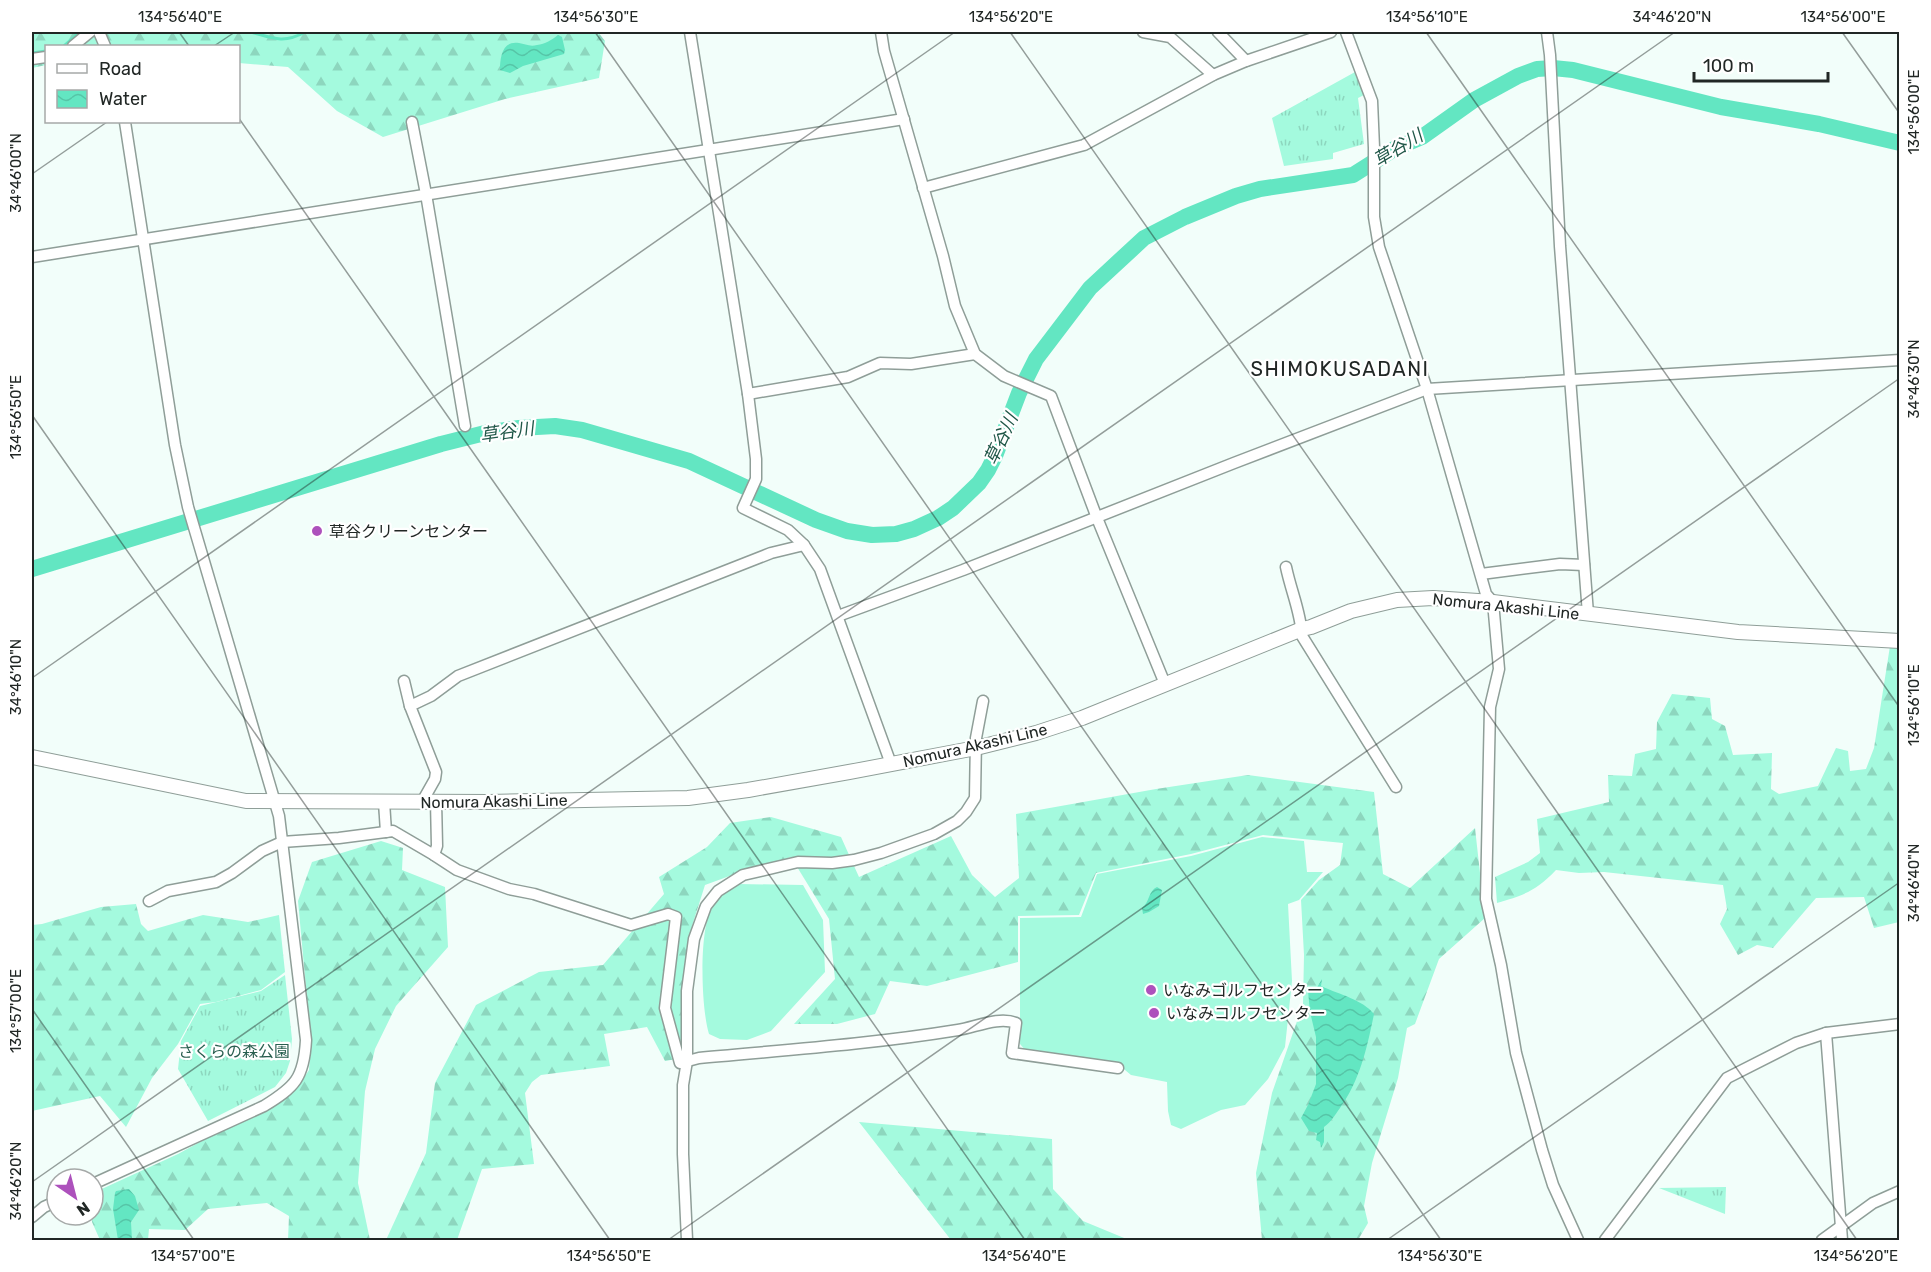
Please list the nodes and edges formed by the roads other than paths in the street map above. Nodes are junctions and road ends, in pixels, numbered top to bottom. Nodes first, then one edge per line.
1 (90, 32) edge
2 (690, 32) edge
3 (881, 32) edge
4 (1143, 32) edge
5 (1218, 32) edge
6 (1294, 32) edge
7 (1331, 32) edge
8 (1346, 32) edge
9 (1546, 32) edge
10 (1299, 42) junction
11 (74, 45) edge
12 (1246, 62) junction
13 (1213, 75) junction
14 (904, 119) junction
15 (412, 122) dead end
16 (125, 123) edge
17 (708, 149) junction
18 (924, 188) junction
19 (426, 195) junction
20 (143, 239) junction
21 (32, 257) edge
22 (975, 354) junction
23 (1899, 360) edge
24 (1571, 380) junction
25 (1428, 389) junction
26 (748, 394) junction
27 (465, 426) dead end
28 (1097, 518) junction
29 (804, 545) junction
30 (1584, 565) junction
31 (1286, 567) dead end
32 (1481, 574) junction
33 (1493, 602) junction
34 (1587, 614) junction
35 (838, 616) junction
36 (1302, 629) junction
37 (1899, 641) edge
38 (404, 681) dead end
39 (1165, 684) junction
40 (983, 701) dead end
41 (410, 706) junction
42 (976, 748) junction
43 (32, 756) edge
44 (891, 764) junction
45 (1396, 787) dead end
46 (276, 802) junction
47 (384, 802) junction
48 (429, 802) junction
49 (386, 832) junction
50 (282, 842) junction
51 (434, 855) junction
52 (149, 901) dead end
53 (1899, 1024) edge
54 (1826, 1033) junction
55 (687, 1061) junction
56 (1118, 1068) dead end
57 (105, 1179) edge
58 (1899, 1191) edge
59 (45, 1207) edge
60 (32, 1217) edge
61 (1841, 1226) junction
62 (687, 1240) edge
63 (1578, 1240) edge
64 (1605, 1240) edge
65 (1822, 1240) edge
66 (1842, 1240) edge

1 - 11 street
2 - 17 street
3 - 14 street
4 - 13 street
5 - 12 street
6 - 10 street
7 - 10 street
8 - 25 street
9 - 24 street
10 - 12 street
12 - 13 street
13 - 18 street
14 - 17 street
14 - 18 street
15 - 19 street
16 - 20 street
17 - 19 street
17 - 26 street
18 - 22 street
19 - 20 street
19 - 27 street
20 - 21 street
20 - 46 street
22 - 26 street
22 - 28 street
23 - 24 street
24 - 25 street
24 - 30 street
25 - 28 street
25 - 32 street
26 - 29 street
28 - 35 street
28 - 39 street
29 - 35 street
29 - 41 street
30 - 32 street
30 - 34 street
31 - 36 street
32 - 33 street
33 - 34 main road, Nomura Akashi Line
33 - 36 main road, Nomura Akashi Line
33 - 63 street
34 - 37 main road, Nomura Akashi Line
35 - 44 street
36 - 39 main road, Nomura Akashi Line
36 - 45 street
38 - 41 street
39 - 42 main road, Nomura Akashi Line
40 - 42 street
41 - 48 street
42 - 44 main road, Nomura Akashi Line
42 - 55 street
43 - 46 main road, Nomura Akashi Line
44 - 48 main road, Nomura Akashi Line
46 - 47 main road, Nomura Akashi Line
46 - 50 street
47 - 48 main road, Nomura Akashi Line
47 - 49 street
48 - 51 street
49 - 50 street
49 - 51 street
50 - 52 street
50 - 57 street
51 - 55 street
53 - 54 street
54 - 61 street
54 - 64 street
55 - 56 street
55 - 62 street
58 - 61 street
59 - 60 street
61 - 65 street
61 - 66 street

